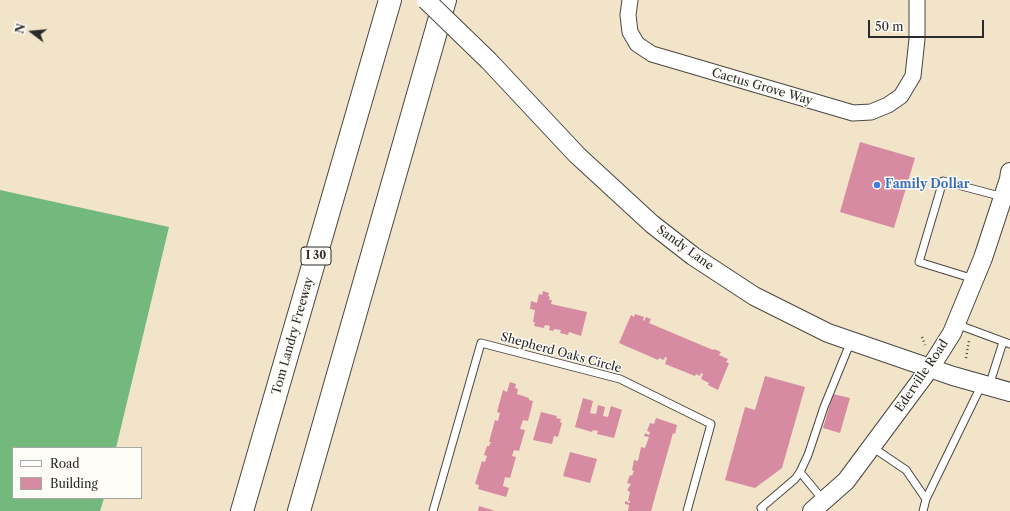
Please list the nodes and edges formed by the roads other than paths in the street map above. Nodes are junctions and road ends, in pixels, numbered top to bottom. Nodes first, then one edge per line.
1 (390, 0) edge
2 (426, 0) edge
3 (445, 0) edge
4 (630, 0) edge
5 (916, 0) edge
6 (1010, 174) edge
7 (1003, 197) junction
8 (974, 279) junction
9 (955, 324) junction
10 (851, 341) junction
11 (1007, 343) edge
12 (930, 368) junction
13 (986, 385) junction
14 (1010, 392) edge
15 (872, 447) junction
16 (800, 472) junction
17 (926, 499) junction
18 (818, 506) edge
19 (242, 511) edge
20 (299, 511) edge
21 (433, 511) edge
22 (687, 511) edge
23 (763, 511) edge
24 (923, 511) edge

1 - 19 highway, Tom Landry Freeway / I 30
2 - 10 street, Sandy Lane, bridge
3 - 20 highway
4 - 5 street, Cactus Grove Way
6 - 7 street, Ederville Road
7 - 8 street, Ederville Road
7 - 8 lane
8 - 9 street, Ederville Road
9 - 11 lane
9 - 12 street, Ederville Road
10 - 12 street, Sandy Lane
10 - 16 lane
11 - 13 lane
12 - 13 street, Sandy Lane
12 - 15 street, Ederville Road
13 - 14 street, Sandy Lane
13 - 17 lane
15 - 17 lane
15 - 18 street, Ederville Road
16 - 18 lane
16 - 23 lane
17 - 24 lane
21 - 22 lane, Shepherd Oaks Circle

